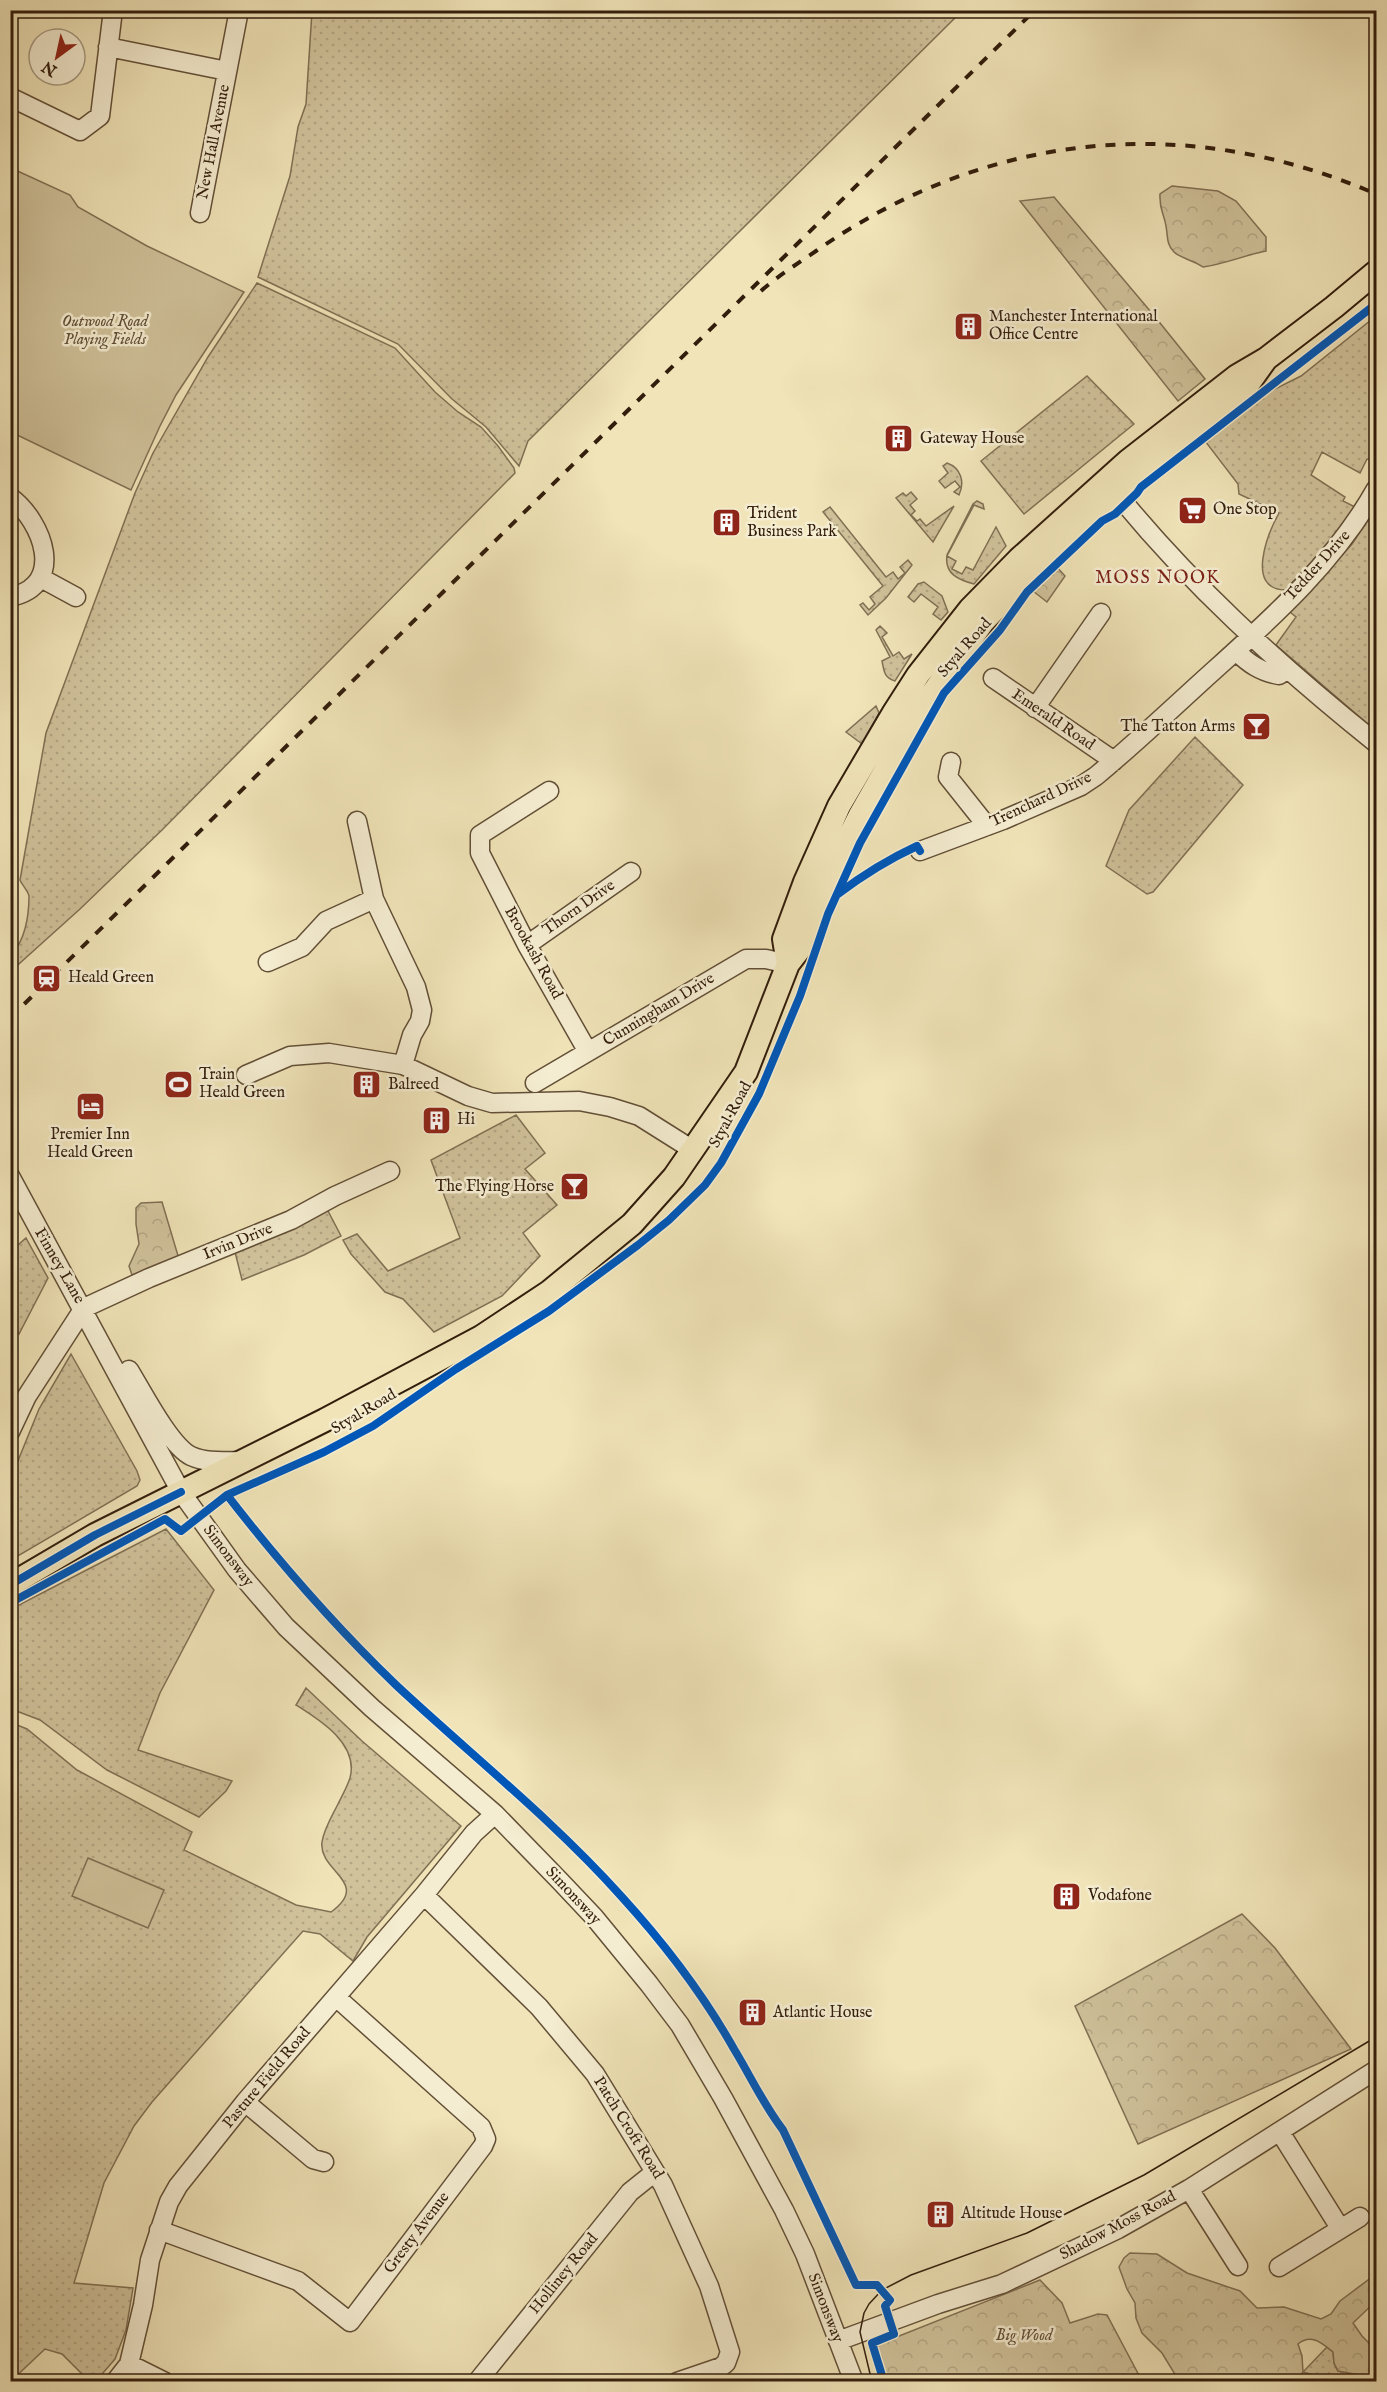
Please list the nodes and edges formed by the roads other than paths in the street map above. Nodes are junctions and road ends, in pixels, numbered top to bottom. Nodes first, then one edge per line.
1 (113, 10) edge
2 (239, 10) edge
3 (108, 47) junction
4 (227, 71) junction
5 (10, 97) edge
6 (200, 213) dead end
7 (1377, 266) edge
8 (1377, 272) edge
9 (1371, 284) edge
10 (1111, 487) junction
11 (1377, 489) edge
12 (10, 497) edge
13 (41, 578) junction
14 (10, 597) edge
15 (76, 597) dead end
16 (1101, 613) dead end
17 (1251, 637) junction
18 (1236, 651) junction
19 (1287, 669) junction
20 (993, 678) dead end
21 (1035, 708) junction
22 (1377, 743) edge
23 (1114, 761) junction
24 (951, 762) dead end
25 (549, 791) dead end
26 (357, 821) dead end
27 (987, 826) junction
28 (920, 851) dead end
29 (631, 872) dead end
30 (374, 899) junction
31 (527, 945) junction
32 (273, 953) dead end
33 (788, 964) junction
34 (588, 1052) junction
35 (403, 1065) junction
36 (246, 1075) dead end
37 (535, 1083) dead end
38 (693, 1150) junction
39 (390, 1171) dead end
40 (10, 1176) edge
41 (84, 1308) junction
42 (108, 1354) junction
43 (10, 1432) edge
44 (243, 1461) junction
45 (181, 1492) junction
46 (10, 1585) edge
47 (495, 1814) junction
48 (424, 1895) junction
49 (336, 1997) junction
50 (1377, 2070) edge
51 (245, 2102) junction
52 (1280, 2132) junction
53 (324, 2162) dead end
54 (655, 2172) junction
55 (1189, 2188) junction
56 (1360, 2217) dead end
57 (1340, 2228) junction
58 (159, 2230) junction
59 (1238, 2266) dead end
60 (1279, 2267) dead end
61 (838, 2340) junction
62 (129, 2364) junction
63 (488, 2378) edge
64 (116, 2382) edge
65 (165, 2382) edge
66 (677, 2382) edge
67 (854, 2382) edge

1 - 3 street
2 - 4 street, New Hall Avenue
3 - 4 street, New Hall Avenue
3 - 5 street
4 - 6 street, New Hall Avenue
7 - 9 main road
8 - 9 main road, Styal Road
9 - 10 main road, Styal Road
10 - 17 street
10 - 33 main road, Styal Road
11 - 17 street, Tedder Drive
12 - 13 street
13 - 14 street
13 - 15 street
16 - 21 street
17 - 18 street, Trenchard Drive
17 - 19 street
18 - 19 street
18 - 23 street, Trenchard Drive
19 - 22 street
20 - 21 street, Emerald Road
21 - 23 street, Emerald Road
23 - 27 street, Trenchard Drive
24 - 27 street
25 - 31 street, Brookash Road
26 - 30 street
27 - 28 street, Trenchard Drive
29 - 31 street, Thorn Drive
30 - 32 street
30 - 35 street
31 - 34 street, Brookash Road
33 - 34 street, Cunningham Drive
33 - 38 main road, Styal Road
34 - 37 street, Cunningham Drive
35 - 36 street
35 - 38 street
38 - 44 main road, Styal Road
39 - 41 street, Irvin Drive
40 - 41 street, Finney Lane
41 - 42 street, Finney Lane
41 - 43 street
42 - 44 street, Finney Lane
42 - 45 street, Finney Lane
44 - 45 main road, Styal Road
45 - 46 main road, Styal Road
45 - 47 street, Simonsway
47 - 48 street, Pasture Field Road
47 - 61 street, Simonsway
48 - 49 street, Pasture Field Road
48 - 54 street, Patch Croft Road
49 - 51 street, Pasture Field Road
49 - 58 street, Gresty Avenue
50 - 52 street, Shadow Moss Road
51 - 53 street
51 - 58 street, Pasture Field Road
52 - 55 street, Shadow Moss Road
52 - 57 street
54 - 63 street, Holliney Road
54 - 66 street, Patch Croft Road
55 - 59 street
55 - 61 street, Shadow Moss Road
56 - 57 street
57 - 60 street
58 - 62 street, Pasture Field Road
61 - 67 street, Simonsway
62 - 64 street, Pasture Field Road
62 - 65 street

